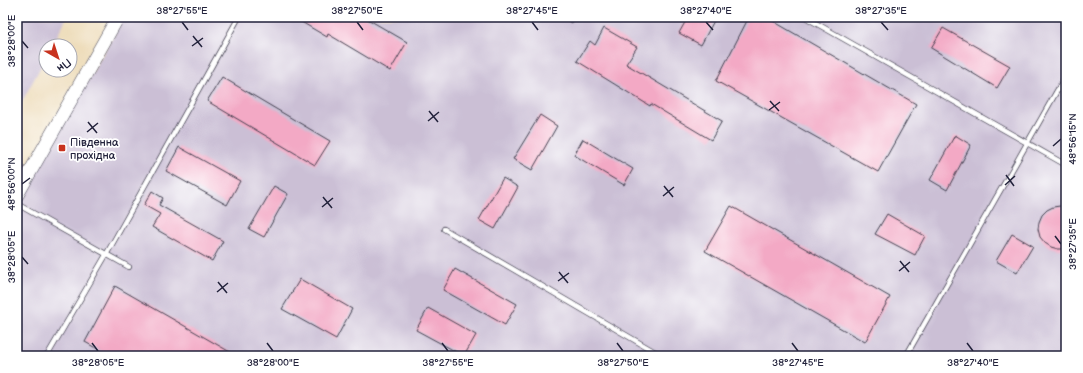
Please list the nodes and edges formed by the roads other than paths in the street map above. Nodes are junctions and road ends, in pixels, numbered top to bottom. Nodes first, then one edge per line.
1 (118, 17) edge
2 (239, 17) edge
3 (805, 17) edge
4 (1066, 75) edge
5 (1027, 143) junction
6 (1066, 166) edge
7 (17, 195) edge
8 (17, 204) edge
9 (444, 229) dead end
10 (106, 255) junction
11 (129, 267) dead end
12 (47, 356) edge
13 (662, 356) edge
14 (906, 356) edge

1 - 7 main road
2 - 10 lane
3 - 5 lane
4 - 5 lane
5 - 6 lane
5 - 14 lane
8 - 10 lane
9 - 13 lane
10 - 11 lane
10 - 12 lane

